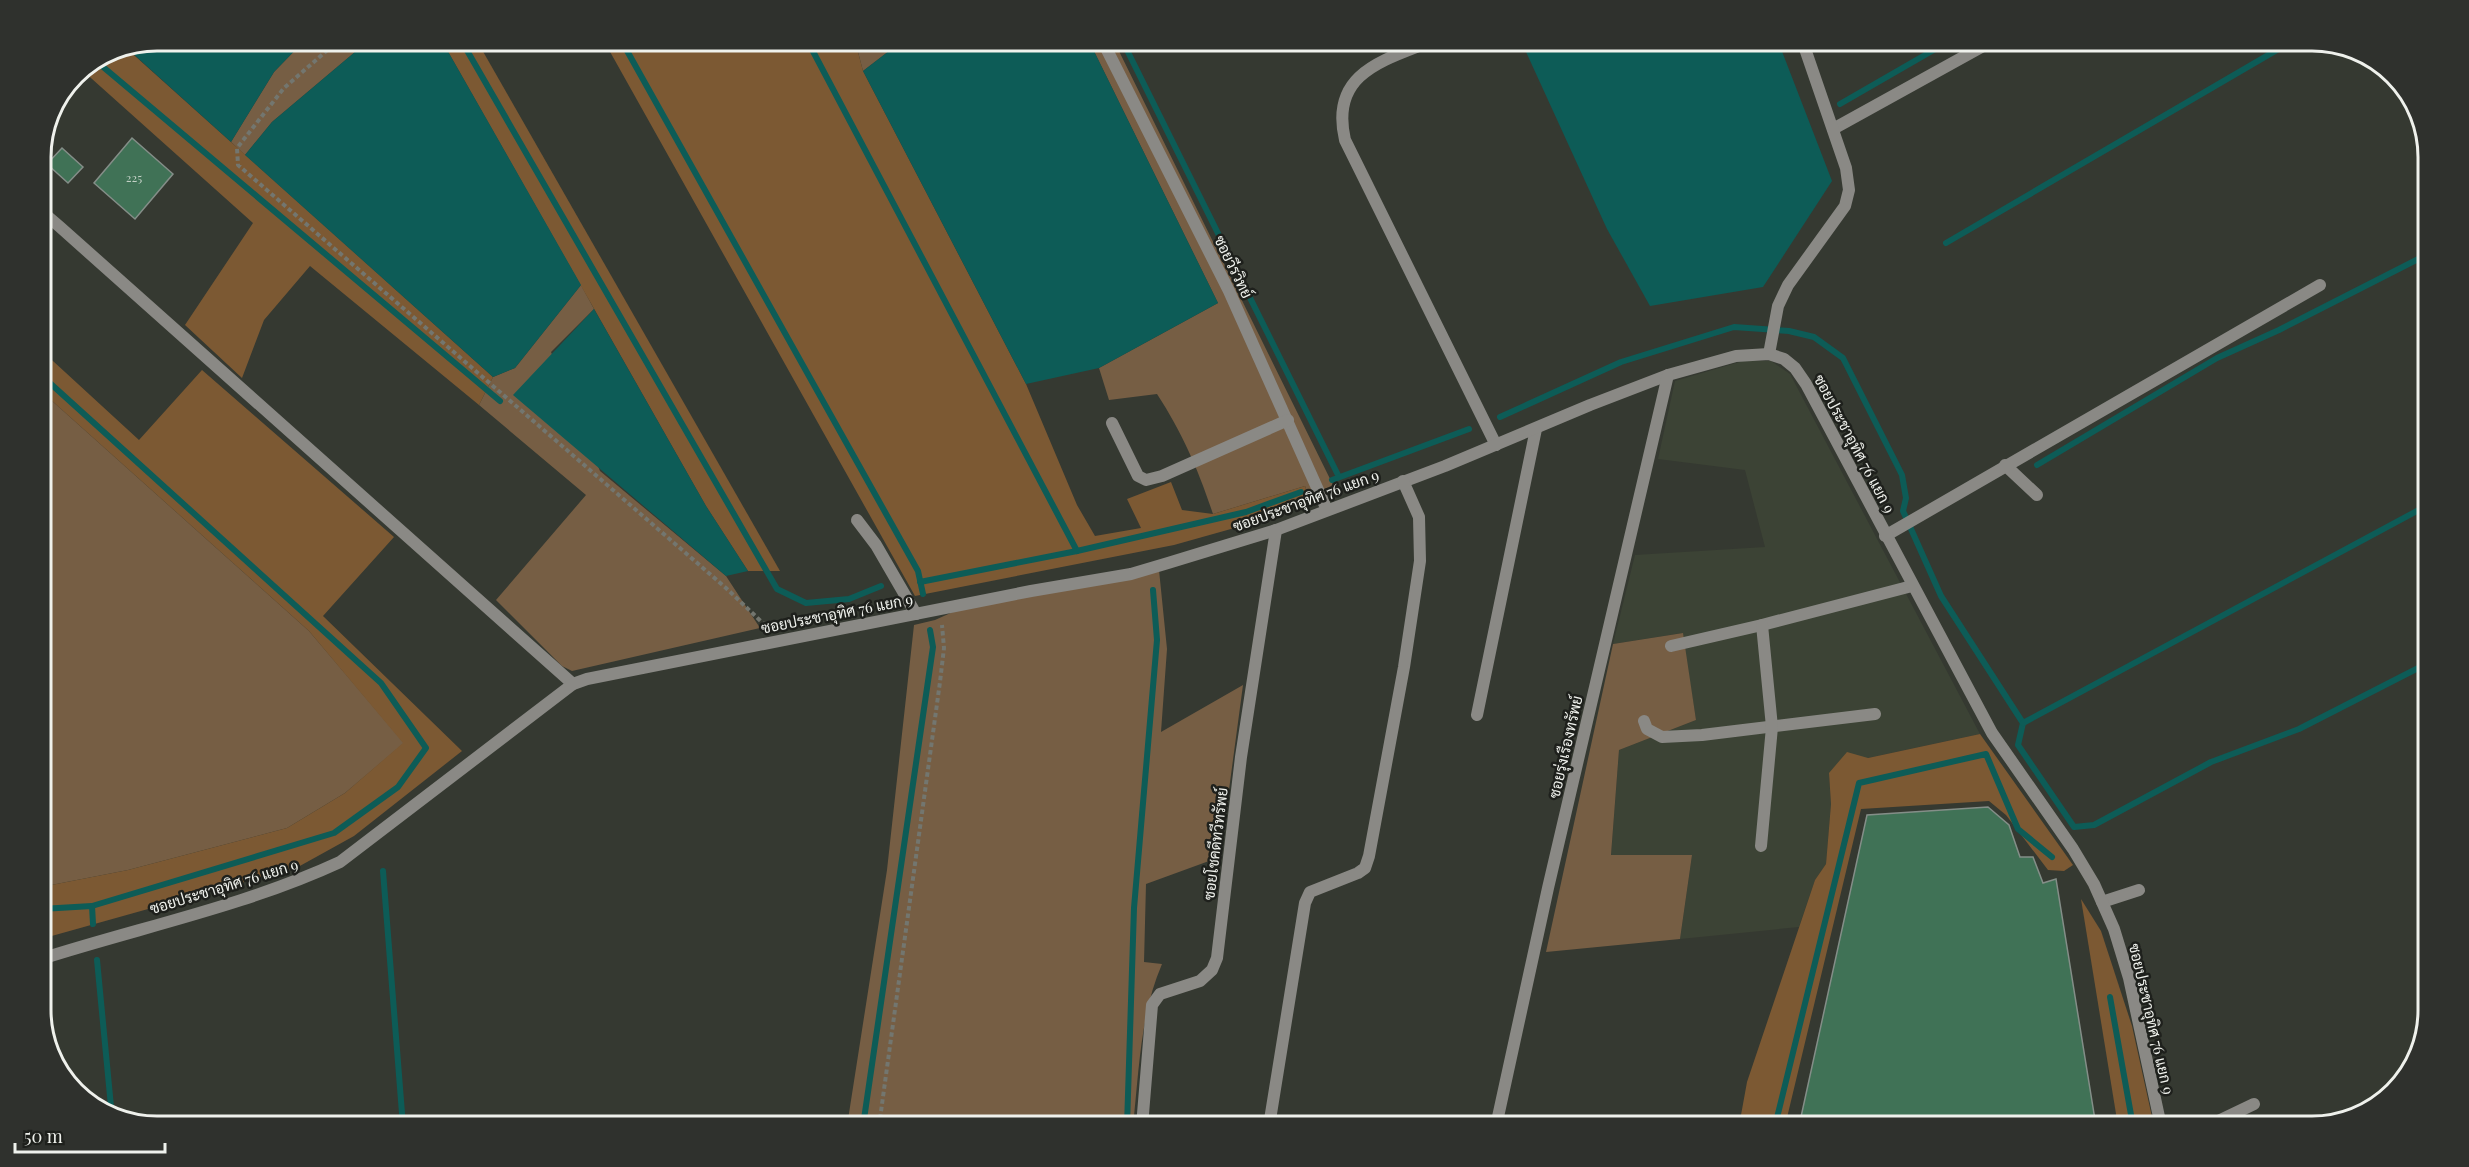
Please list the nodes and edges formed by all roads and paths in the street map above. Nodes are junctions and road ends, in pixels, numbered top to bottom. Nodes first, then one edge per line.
1 (326, 51) edge
2 (1108, 51) edge
3 (1408, 51) edge
4 (1806, 51) edge
5 (1974, 51) edge
6 (1833, 129) junction
7 (51, 218) edge
8 (2320, 285) dead end
9 (1769, 354) junction
10 (1668, 375) junction
11 (1288, 420) junction
12 (1112, 423) dead end
13 (1536, 429) junction
14 (1496, 445) junction
15 (2005, 465) junction
16 (1403, 481) junction
17 (2037, 495) dead end
18 (1327, 510) junction
19 (857, 520) dead end
20 (1276, 530) junction
21 (1885, 536) junction
22 (1912, 586) junction
23 (941, 609) junction
24 (916, 614) junction
25 (1762, 625) junction
26 (781, 640) junction
27 (1671, 646) dead end
28 (573, 684) junction
29 (1875, 714) dead end
30 (1477, 715) dead end
31 (1644, 721) dead end
32 (1772, 727) junction
33 (1761, 846) dead end
34 (2139, 890) dead end
35 (2102, 902) junction
36 (51, 956) edge
37 (2254, 1104) dead end
38 (880, 1116) edge
39 (1143, 1116) edge
40 (1271, 1116) edge
41 (1498, 1116) edge
42 (2159, 1116) edge
43 (2229, 1116) edge

1 - 26 path
2 - 11 street, ซอยวีรวิทย์
3 - 14 street
4 - 6 street
5 - 6 street
6 - 9 street
7 - 28 street
8 - 15 street
9 - 10 street, ซอยประชาอุทิศ 76 แยก 9
9 - 21 street, ซอยประชาอุทิศ 76 แยก 9
10 - 13 street, ซอยประชาอุทิศ 76 แยก 9
10 - 41 street, ซอยรุ่งเรืองทรัพย์
11 - 12 street
11 - 18 street, ซอยวีรวิทย์
13 - 14 street, ซอยประชาอุทิศ 76 แยก 9
13 - 30 street
14 - 16 street, ซอยประชาอุทิศ 76 แยก 9
15 - 17 street
15 - 21 street
16 - 18 street, ซอยประชาอุทิศ 76 แยก 9
16 - 40 street
18 - 20 street, ซอยประชาอุทิศ 76 แยก 9
19 - 24 street
20 - 23 street, ซอยประชาอุทิศ 76 แยก 9
20 - 39 street, ซอยโชคดีทวีทรัพย์
21 - 22 street, ซอยประชาอุทิศ 76 แยก 9
22 - 25 street
22 - 35 street, ซอยประชาอุทิศ 76 แยก 9
23 - 24 street, ซอยประชาอุทิศ 76 แยก 9
23 - 38 path
24 - 26 street, ซอยประชาอุทิศ 76 แยก 9
25 - 27 street
25 - 32 street
26 - 28 street, ซอยประชาอุทิศ 76 แยก 9
28 - 36 street, ซอยประชาอุทิศ 76 แยก 9
29 - 32 street
31 - 32 street
32 - 33 street
34 - 35 street
35 - 42 street, ซอยประชาอุทิศ 76 แยก 9
37 - 43 street

